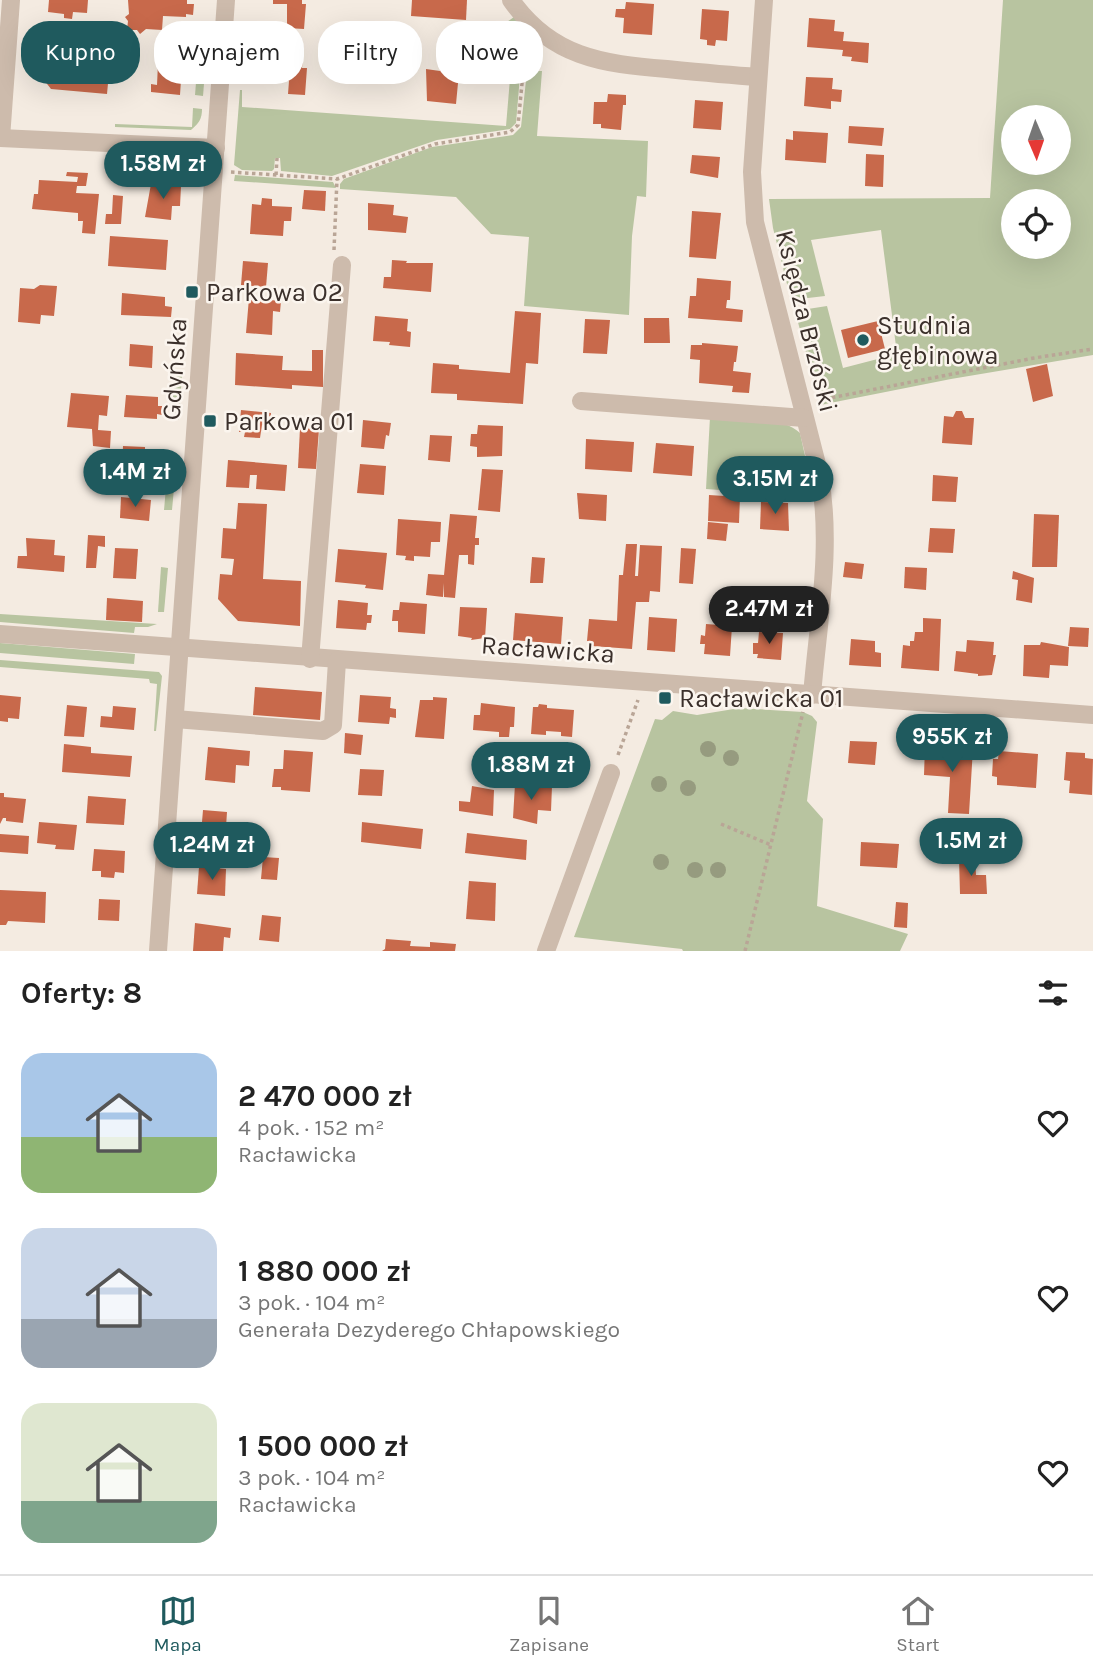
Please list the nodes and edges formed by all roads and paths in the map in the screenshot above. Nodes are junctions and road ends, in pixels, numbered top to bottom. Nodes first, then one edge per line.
1 (11, 0) edge
2 (226, 0) edge
3 (512, 0) edge
4 (764, 0) edge
5 (758, 77) junction
6 (522, 84) edge
7 (0, 138) edge
8 (216, 148) junction
9 (278, 158) dead end
10 (229, 172) dead end
11 (276, 175) junction
12 (337, 179) junction
13 (338, 258) joint
14 (1093, 349) edge
15 (825, 400) dead end
16 (581, 401) dead end
17 (804, 418) junction
18 (0, 634) edge
19 (181, 649) junction
20 (310, 659) junction
21 (337, 660) junction
22 (645, 682) junction
23 (812, 695) junction
24 (1093, 715) edge
25 (175, 719) junction
26 (611, 774) joint
27 (721, 824) dead end
28 (771, 845) junction
29 (158, 951) edge
30 (546, 951) edge
31 (745, 951) edge

1 - 7 street
2 - 8 street, Gdyńska
3 - 5 street
4 - 5 street, Księdza Brzóski
5 - 17 street, Księdza Brzóski
6 - 12 path
7 - 8 street
8 - 19 street, Gdyńska
9 - 11 path
10 - 11 path
11 - 12 path
12 - 13 path
13 - 20 street
14 - 15 path
16 - 17 street
17 - 23 street, Księdza Brzóski
18 - 19 street, Racławicka
19 - 20 street, Racławicka
19 - 25 street, Gdyńska
20 - 21 street, Racławicka
21 - 22 street, Racławicka
21 - 25 street
22 - 23 street, Racławicka
22 - 26 path
23 - 24 street, Racławicka
23 - 28 path
25 - 29 street, Gdyńska
26 - 30 street
27 - 28 path
28 - 31 path

